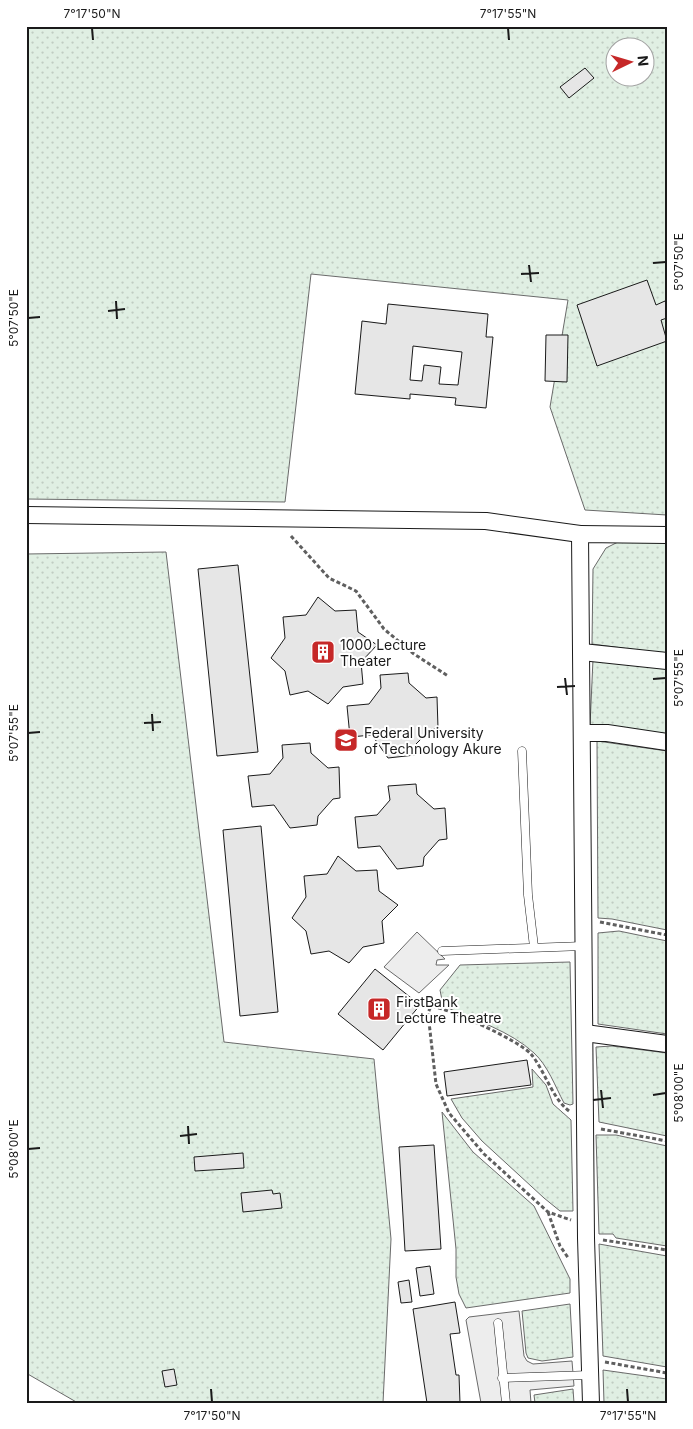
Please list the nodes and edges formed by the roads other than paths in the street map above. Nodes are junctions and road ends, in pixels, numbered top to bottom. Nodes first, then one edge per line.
1 (26, 515) edge
2 (580, 534) junction
3 (667, 535) edge
4 (582, 652) junction
5 (667, 660) edge
6 (582, 733) junction
7 (667, 742) edge
8 (522, 751) dead end
9 (584, 946) junction
10 (534, 947) junction
11 (442, 951) dead end
12 (585, 1033) junction
13 (667, 1044) edge
14 (498, 1323) dead end
15 (590, 1367) junction
16 (502, 1378) junction
17 (506, 1403) edge
18 (591, 1403) edge

1 - 2 street
2 - 3 street
2 - 4 street
4 - 5 street
4 - 6 street
6 - 7 street
6 - 9 street
8 - 10 lane
9 - 10 lane
9 - 12 street
10 - 11 lane
12 - 13 street
12 - 15 street
14 - 16 lane
15 - 16 lane
15 - 18 street
16 - 17 lane

